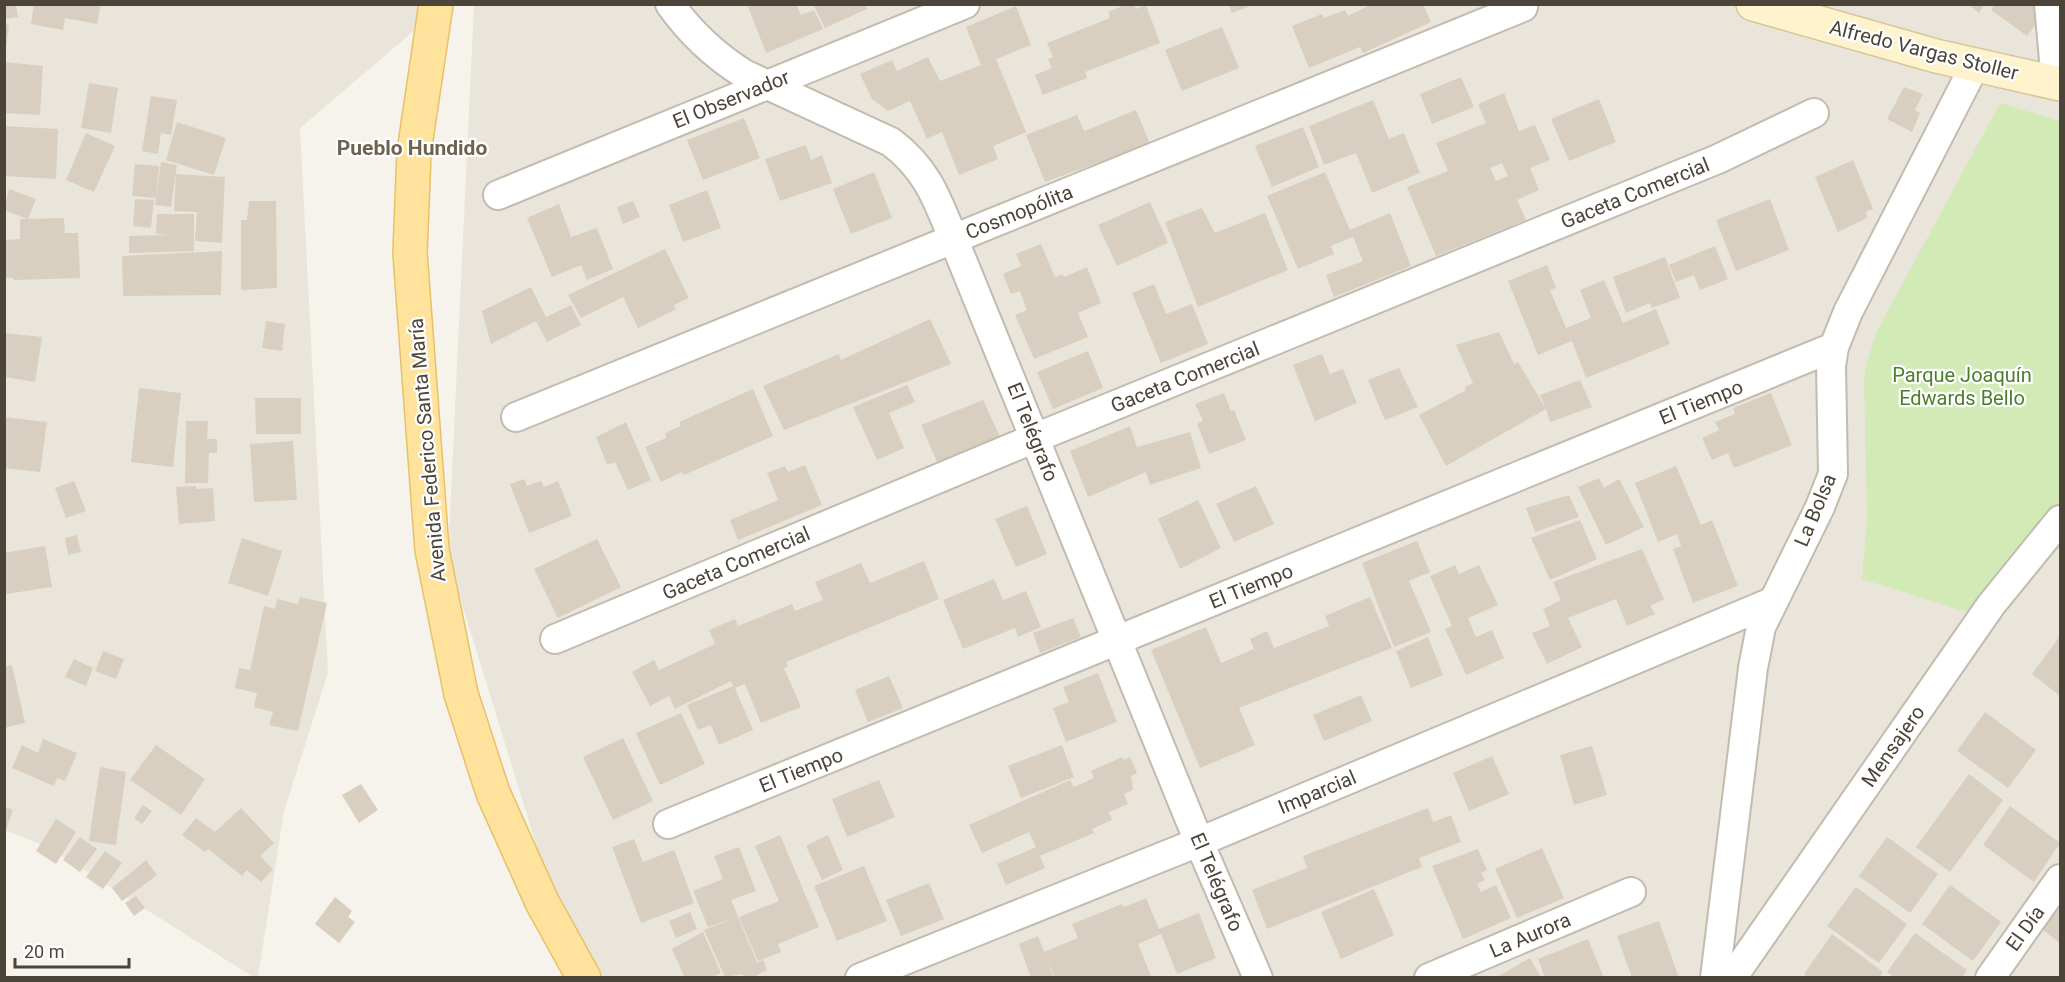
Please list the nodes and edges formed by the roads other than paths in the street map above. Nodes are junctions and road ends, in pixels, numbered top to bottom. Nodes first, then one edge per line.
1 (436, 4) edge
2 (670, 4) edge
3 (965, 4) edge
4 (1753, 4) edge
5 (2049, 4) edge
6 (1523, 7) dead end
7 (1975, 65) junction
8 (2058, 83) edge
9 (765, 84) junction
10 (1814, 113) dead end
11 (498, 195) dead end
12 (953, 238) junction
13 (1834, 347) junction
14 (516, 417) dead end
15 (1035, 438) junction
16 (2061, 520) edge
17 (1772, 602) junction
18 (555, 639) dead end
19 (1118, 641) junction
20 (668, 824) dead end
21 (1199, 842) junction
22 (2061, 879) edge
23 (1631, 892) dead end
24 (584, 978) edge
25 (860, 978) edge
26 (1258, 978) edge
27 (1429, 978) edge
28 (1715, 978) edge
29 (1732, 978) edge
30 (1990, 978) edge

1 - 24 main road, Avenida Federico Santa María
2 - 9 street, El Telégrafo
3 - 9 street, El Observador
4 - 7 main road, Alfredo Vargas Stoller
5 - 8 street
6 - 12 street, Cosmopólita
7 - 8 main road, Alfredo Vargas Stoller
7 - 13 street, La Bolsa
9 - 11 street, El Observador
9 - 12 street, El Telégrafo
10 - 15 street, Gaceta Comercial
12 - 14 street, Cosmopólita
12 - 15 street, El Telégrafo
13 - 17 street, La Bolsa
13 - 19 street, El Tiempo
15 - 18 street, Gaceta Comercial
15 - 19 street, El Telégrafo
16 - 29 street, Mensajero
17 - 21 street, Imparcial
17 - 28 street, La Bolsa
19 - 20 street, El Tiempo
19 - 21 street, El Telégrafo
21 - 25 street, Imparcial
21 - 26 street, El Telégrafo
22 - 30 street, El Día
23 - 27 street, La Aurora

